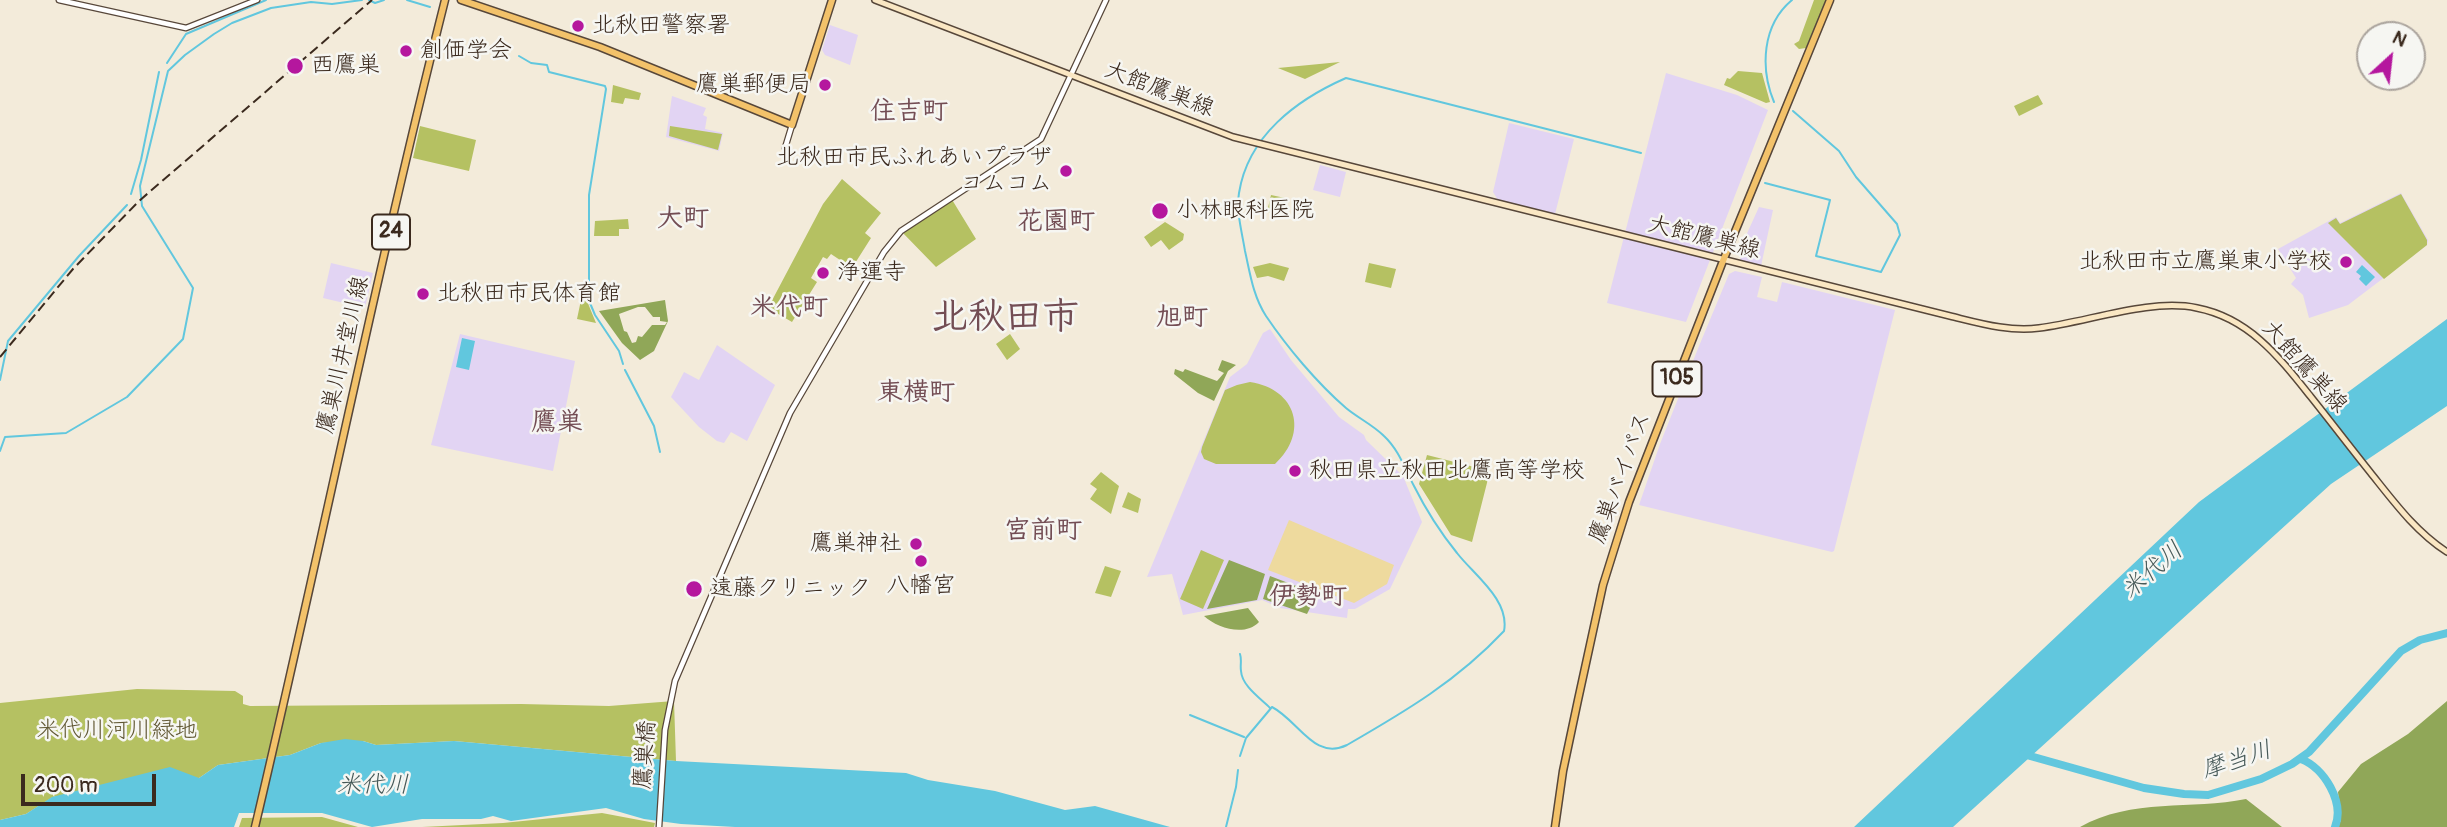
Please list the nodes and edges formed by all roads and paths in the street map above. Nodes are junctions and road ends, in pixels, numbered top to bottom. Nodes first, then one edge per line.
1 (59, 0) edge
2 (257, 0) edge
3 (445, 0) edge
4 (461, 0) edge
5 (832, 0) edge
6 (875, 0) edge
7 (1106, 0) edge
8 (1830, 0) edge
9 (1072, 75) junction
10 (792, 125) junction
11 (785, 148) dead end
12 (1723, 261) junction
13 (2447, 552) edge
14 (255, 827) edge
15 (659, 827) edge
16 (1555, 827) edge

1 - 2 street
3 - 14 main road, 鷹巣川井堂川線 / 24
4 - 10 main road
5 - 10 main road
6 - 9 main road, 大館鷹巣線
7 - 9 street, 鷹巣橋
8 - 12 main road, 鷹巣バイパス / 105
9 - 12 main road, 大館鷹巣線
9 - 15 street, 鷹巣橋
10 - 11 street
12 - 13 main road, 大館鷹巣線
12 - 16 main road, 鷹巣バイパス / 105

